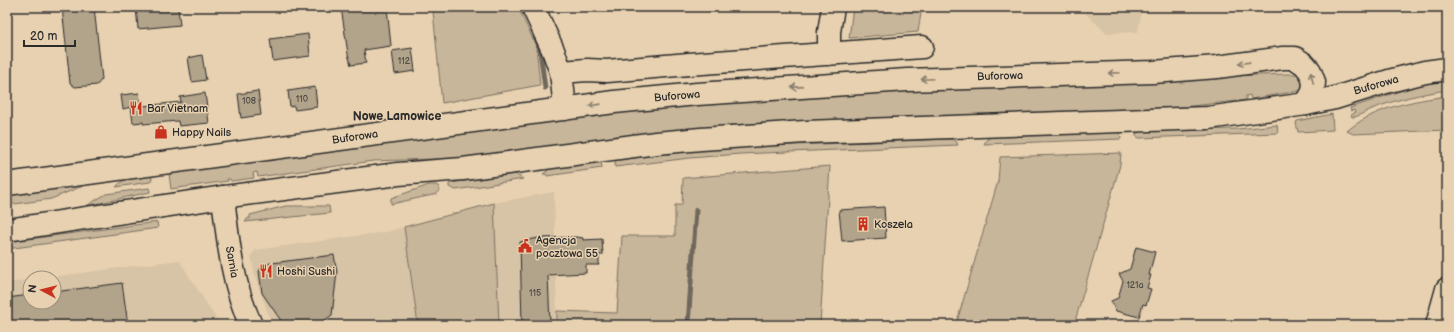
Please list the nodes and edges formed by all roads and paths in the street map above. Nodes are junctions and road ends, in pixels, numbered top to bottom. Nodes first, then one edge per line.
1 (533, 7) edge
2 (833, 7) edge
3 (922, 47) dead end
4 (829, 54) junction
5 (1447, 69) edge
6 (561, 72) junction
7 (1306, 104) junction
8 (565, 108) junction
9 (7, 184) edge
10 (223, 197) junction
11 (7, 230) edge
12 (1447, 289) edge
13 (251, 325) edge
14 (1437, 325) edge

1 - 6 street
2 - 4 street
3 - 4 street
4 - 6 street
5 - 7 street, Buforowa
6 - 8 street
7 -> 8 street, Buforowa
7 - 10 street, Buforowa
8 - 9 street, Buforowa
10 - 11 street, Buforowa
10 - 13 street, Sarnia
12 - 14 street

